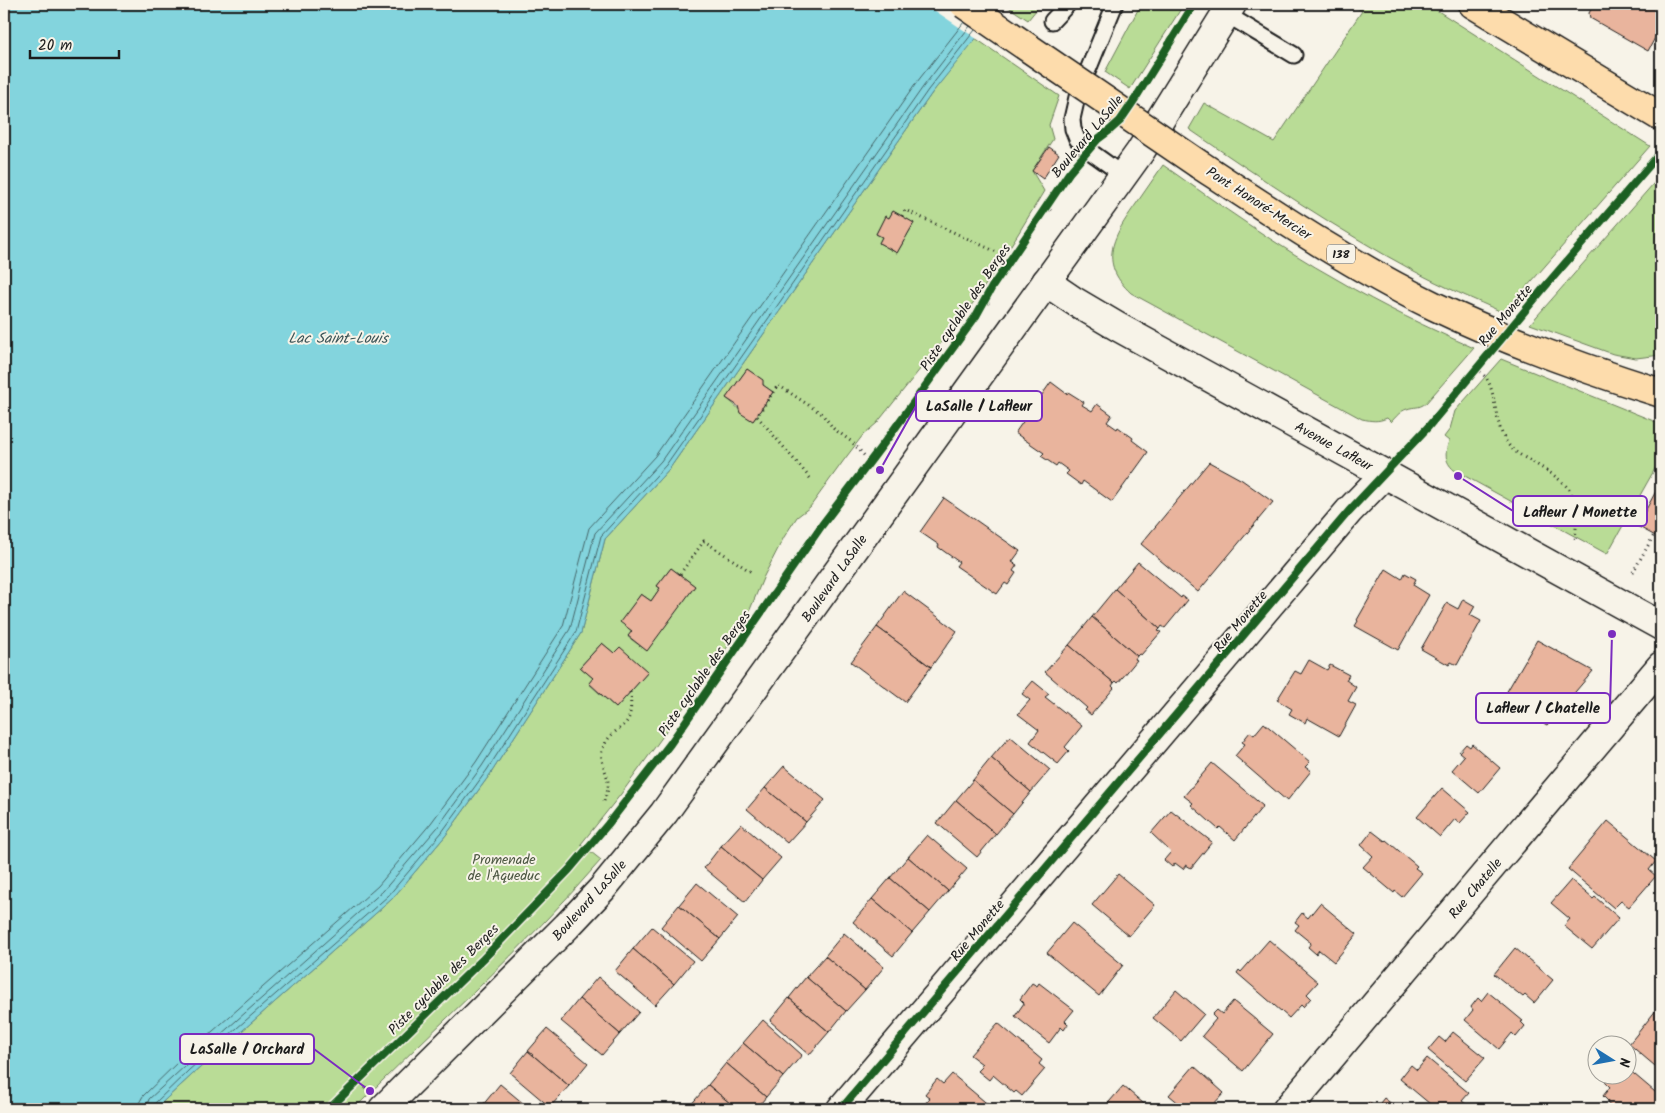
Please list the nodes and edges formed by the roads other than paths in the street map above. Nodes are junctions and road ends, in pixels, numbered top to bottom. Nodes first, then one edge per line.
1 (964, 4) edge
2 (1068, 4) edge
3 (1115, 4) edge
4 (1473, 4) edge
5 (1229, 9) edge
6 (1052, 22) dead end
7 (1294, 55) dead end
8 (1656, 114) edge
9 (1123, 174) junction
10 (1046, 282) junction
11 (1661, 393) edge
12 (1385, 474) junction
13 (1661, 626) edge
14 (1661, 666) edge
15 (383, 1109) edge
16 (841, 1109) edge
17 (1287, 1109) edge

1 - 11 highway, Pont Honoré-Mercier / 138, bridge
2 - 6 lane
3 - 9 lane
4 - 8 highway
5 - 7 lane
5 - 9 main road, Boulevard LaSalle
9 - 10 main road, Boulevard LaSalle
10 - 12 main road, Avenue Lafleur
10 - 15 main road, Boulevard LaSalle
12 - 13 main road, Avenue Lafleur
12 - 16 main road, Rue Monette
14 - 17 main road, Rue Chatelle

